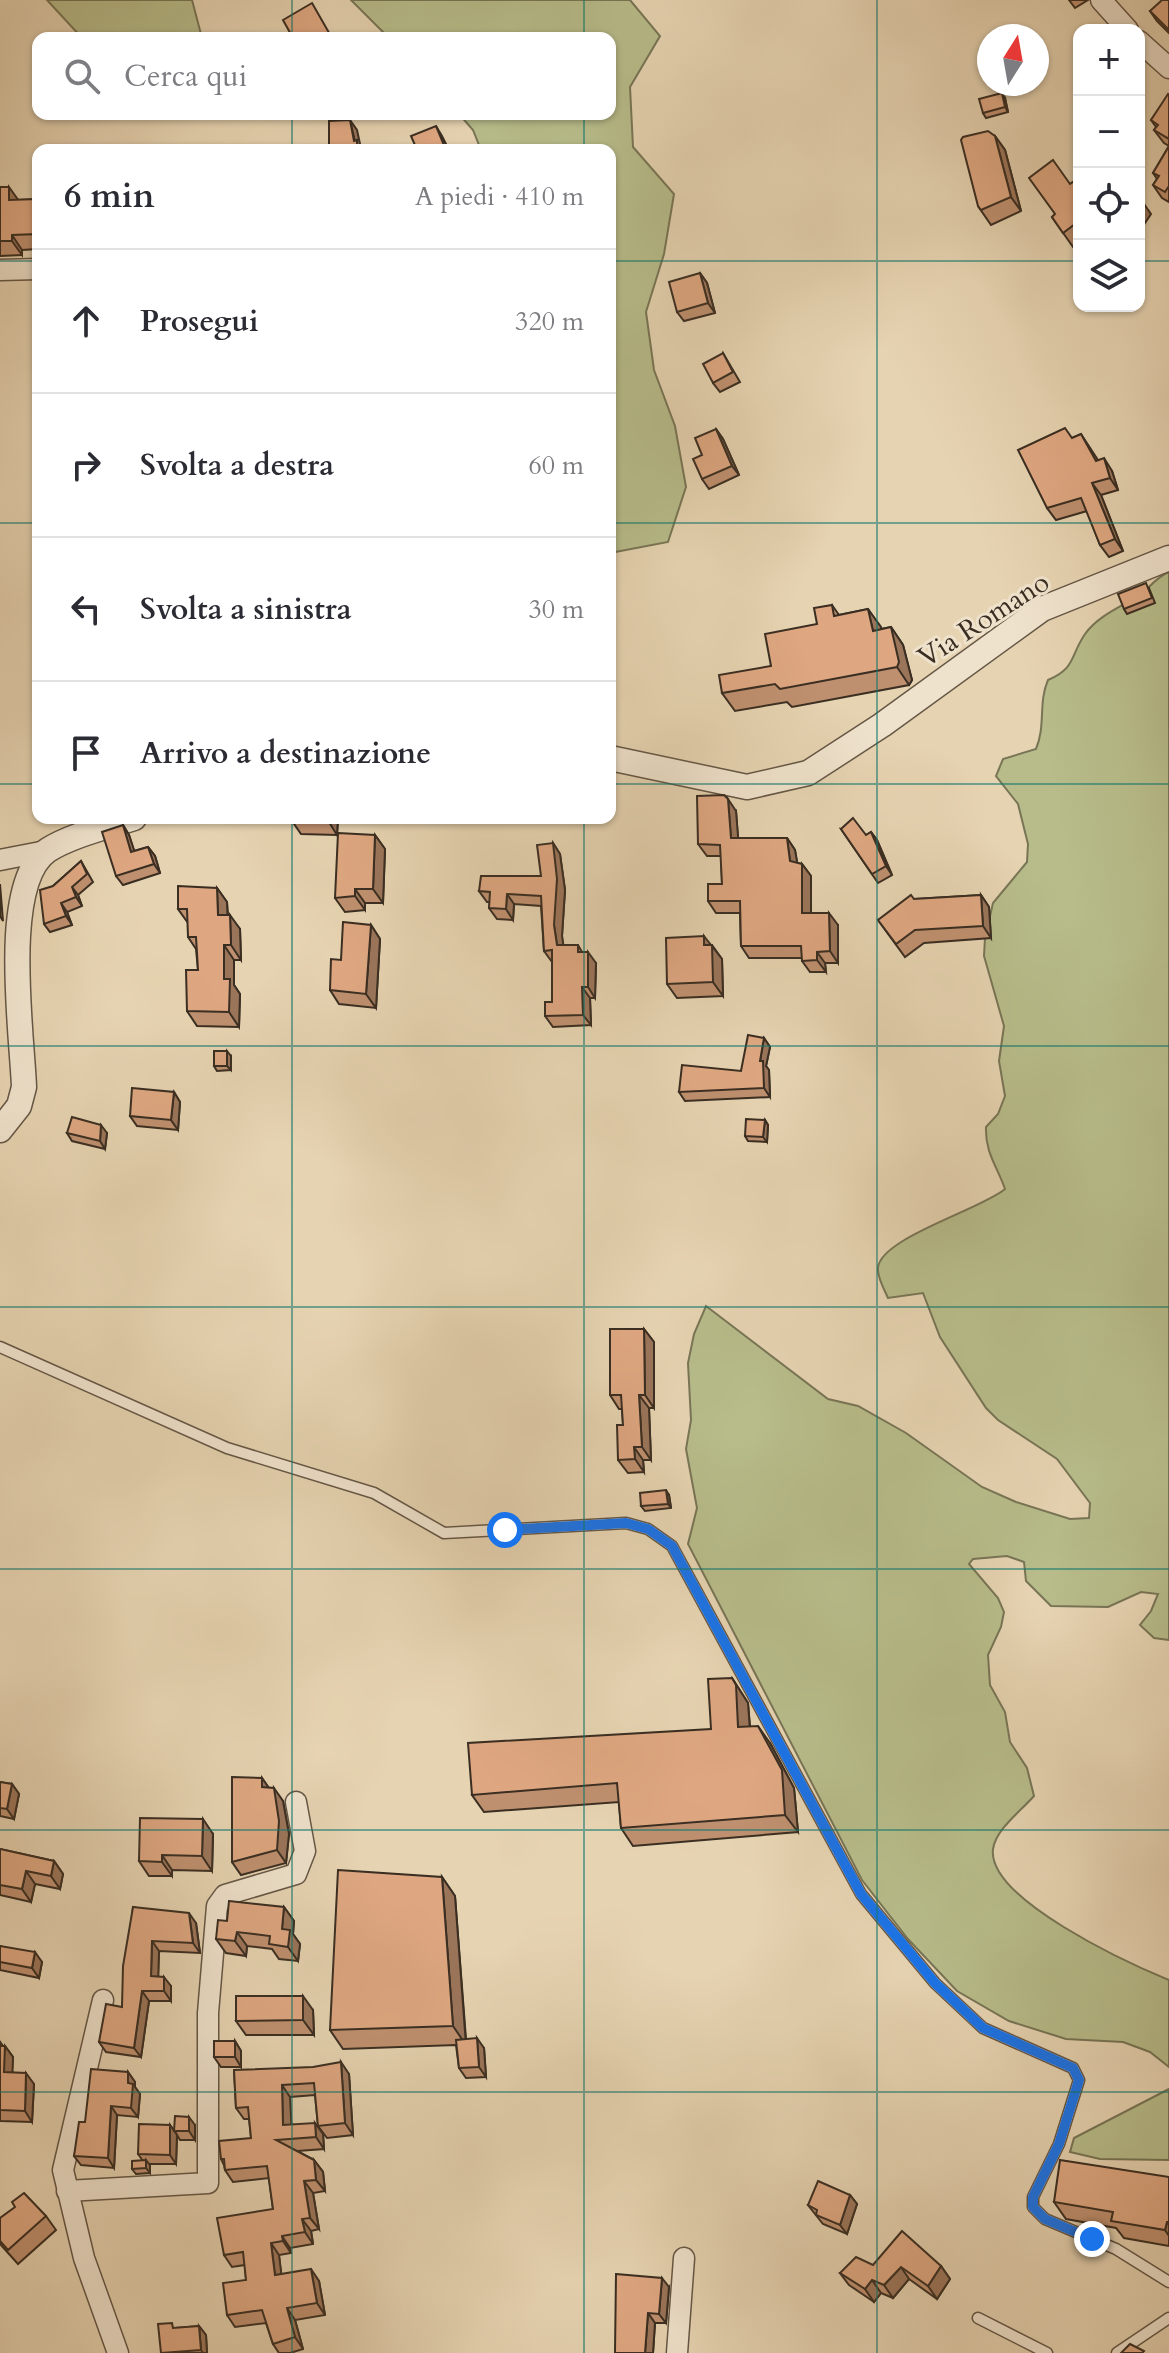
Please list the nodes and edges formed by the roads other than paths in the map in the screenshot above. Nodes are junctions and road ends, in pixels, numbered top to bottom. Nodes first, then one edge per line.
1 (1101, 0) edge
2 (1123, 24) edge
3 (1145, 46) edge
4 (1169, 68) edge
5 (32, 269) edge
6 (0, 270) edge
7 (1169, 558) edge
8 (616, 759) edge
9 (118, 824) edge
10 (46, 851) junction
11 (0, 860) edge
12 (0, 1130) edge
13 (0, 1347) edge
14 (296, 1802) dead end
15 (103, 2000) dead end
16 (67, 2191) junction
17 (684, 2258) dead end
18 (1169, 2282) edge
19 (978, 2318) dead end
20 (1169, 2318) edge
21 (118, 2353) edge
22 (677, 2353) edge
23 (1047, 2353) edge
24 (1117, 2353) edge

1 - 2 street
3 - 4 street
5 - 6 street
7 - 8 street, Via Romano
9 - 10 street
10 - 11 street
10 - 12 street
13 - 18 lane
14 - 16 street
15 - 16 street
16 - 21 street
17 - 22 street
19 - 23 lane
20 - 24 lane

